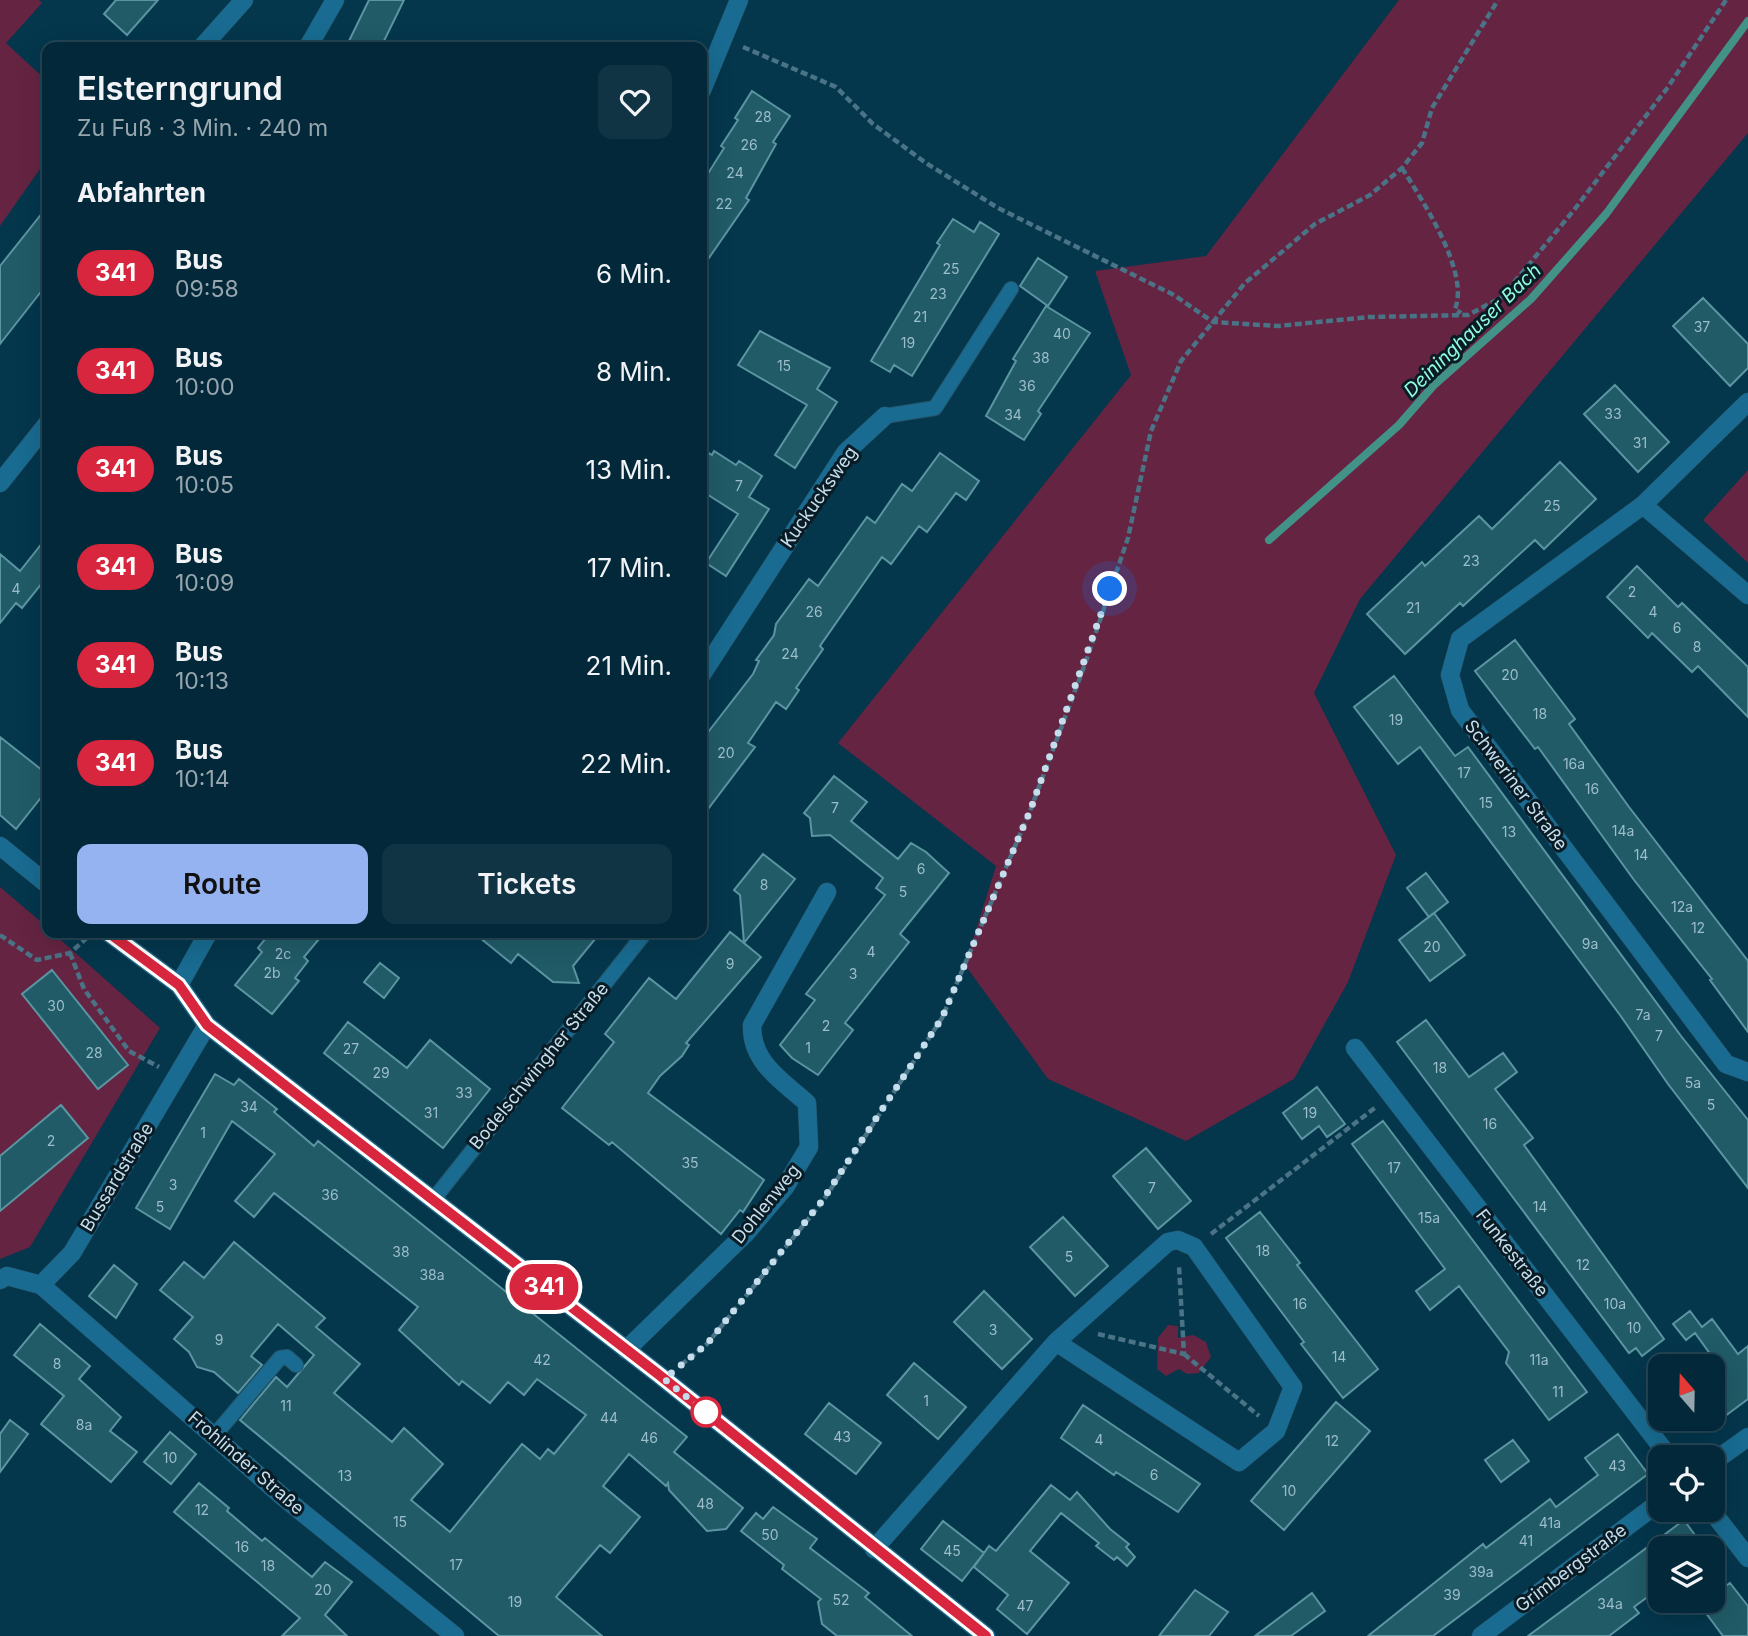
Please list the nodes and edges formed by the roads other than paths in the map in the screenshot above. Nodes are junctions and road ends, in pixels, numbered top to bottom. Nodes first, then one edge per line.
1 (244, 0) edge
2 (335, 0) edge
3 (739, 0) edge
4 (206, 42) edge
5 (310, 42) edge
6 (707, 79) edge
7 (1012, 289) dead end
8 (1748, 402) edge
9 (886, 416) joint
10 (42, 430) edge
11 (0, 483) edge
12 (1643, 505) junction
13 (1748, 595) edge
14 (707, 666) edge
15 (0, 846) edge
16 (42, 880) edge
17 (827, 892) dead end
18 (116, 938) edge
19 (205, 938) edge
20 (641, 938) edge
21 (179, 985) junction
22 (207, 1025) junction
23 (1355, 1048) dead end
24 (1748, 1072) edge
25 (433, 1200) junction
26 (0, 1280) edge
27 (41, 1285) junction
28 (1056, 1342) junction
29 (626, 1350) junction
30 (296, 1365) dead end
31 (214, 1436) junction
32 (1748, 1437) edge
33 (1660, 1445) edge
34 (1725, 1453) edge
35 (1648, 1511) edge
36 (1720, 1522) edge
37 (874, 1549) junction
38 (1748, 1558) edge
39 (455, 1636) edge
40 (986, 1636) edge
41 (1481, 1636) edge

1 - 4 street
2 - 5 street
3 - 6 street
7 - 9 lane, Kuckucksweg
8 - 12 street, Schweriner Straße
9 - 14 street, Kuckucksweg
10 - 11 street
12 - 13 street
12 - 24 street, Schweriner Straße
15 - 16 street
17 - 29 street, Dohlenweg
18 - 21 street
19 - 21 street
20 - 25 lane, Bodelschwingher Straße
21 - 22 street
22 - 25 street
22 - 27 street, Bussardstraße
23 - 33 street, Funkestraße
25 - 29 street
26 - 27 street
27 - 31 street, Frohlinder Straße
28 - 28 street
28 - 37 street
29 - 37 street
30 - 31 lane
31 - 39 street, Frohlinder Straße
32 - 34 street
35 - 41 street, Grimbergstraße
36 - 38 street
37 - 40 street

